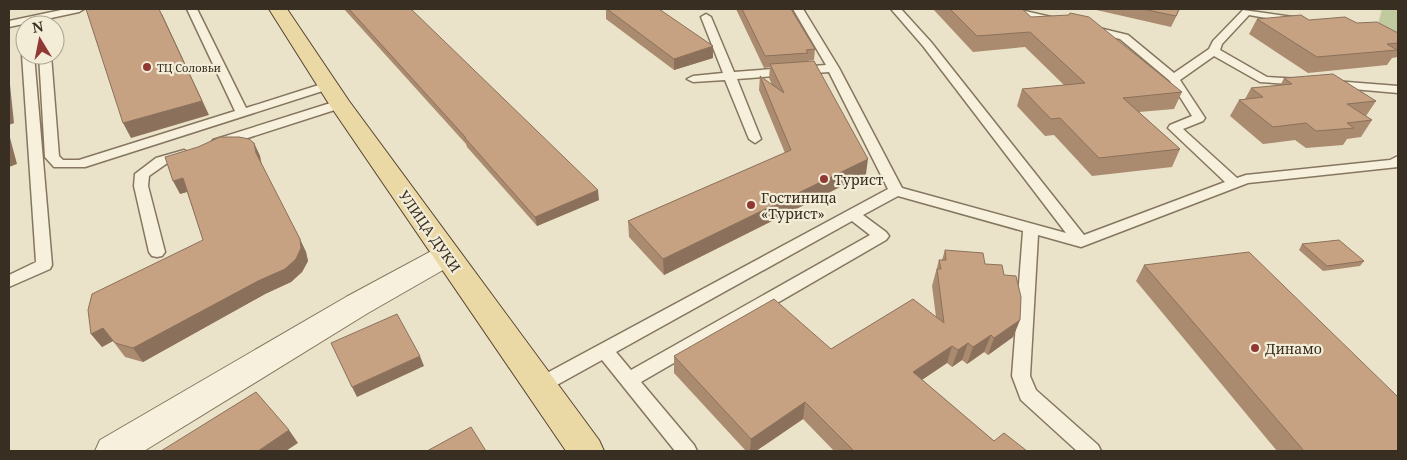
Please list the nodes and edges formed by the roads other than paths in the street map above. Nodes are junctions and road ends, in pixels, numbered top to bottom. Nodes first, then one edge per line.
1 (78, 9) edge
2 (192, 9) edge
3 (278, 9) edge
4 (798, 9) edge
5 (896, 9) edge
6 (1004, 9) edge
7 (60, 15) edge
8 (706, 17) dead end
9 (1306, 21) edge
10 (1214, 51) junction
11 (29, 65) edge
12 (46, 65) edge
13 (833, 68) junction
14 (729, 76) junction
15 (693, 79) dead end
16 (1174, 79) junction
17 (1398, 90) edge
18 (334, 95) junction
19 (242, 112) junction
20 (755, 139) dead end
21 (1398, 160) edge
22 (1236, 184) junction
23 (896, 191) junction
24 (853, 215) junction
25 (1031, 227) junction
26 (1082, 242) junction
27 (157, 252) dead end
28 (446, 255) junction
29 (9, 282) edge
30 (605, 351) junction
31 (629, 380) junction
32 (539, 386) junction
33 (113, 451) edge
34 (586, 451) edge
35 (687, 451) edge
36 (1091, 451) edge

1 - 7 lane
2 - 19 lane
3 - 18 main road, УЛИЦА ДУКИ
4 - 13 lane
5 - 26 lane
6 - 16 lane
8 - 14 lane
9 - 10 lane
10 - 16 lane
10 - 17 lane
11 - 29 lane
12 - 19 lane
13 - 14 lane
13 - 23 lane
14 - 15 lane
14 - 20 lane
16 - 22 lane
18 - 19 lane
18 - 27 lane
18 - 28 main road, УЛИЦА ДУКИ
21 - 22 lane
22 - 26 lane
23 - 24 lane
23 - 25 lane
24 - 30 lane
24 - 31 lane
25 - 26 lane
25 - 36 lane
28 - 32 main road, УЛИЦА ДУКИ
28 - 33 street
30 - 31 lane
30 - 32 lane
31 - 35 lane
32 - 34 main road, УЛИЦА ДУКИ

